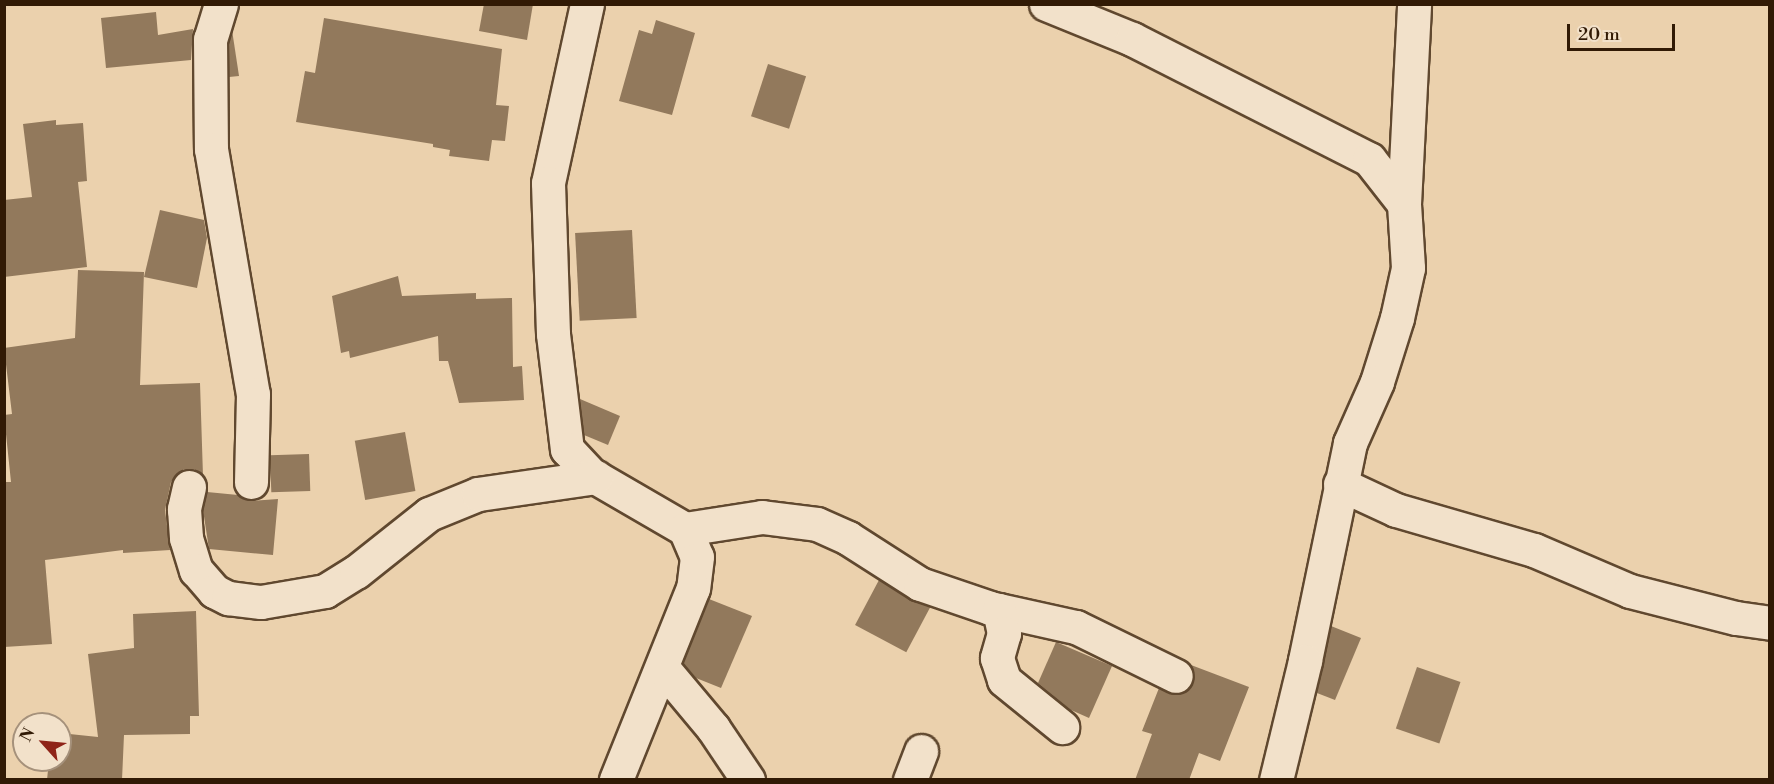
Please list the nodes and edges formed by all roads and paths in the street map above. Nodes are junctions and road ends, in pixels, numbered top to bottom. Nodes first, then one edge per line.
1 (221, 4) edge
2 (587, 4) edge
3 (1046, 4) edge
4 (1417, 12) edge
5 (1404, 204) junction
6 (596, 477) junction
7 (251, 482) dead end
8 (1340, 484) junction
9 (189, 487) dead end
10 (685, 529) junction
11 (999, 610) junction
12 (1770, 622) edge
13 (662, 667) junction
14 (1176, 676) dead end
15 (1062, 727) dead end
16 (616, 780) edge
17 (748, 780) edge
18 (1276, 780) edge

1 - 7 street
2 - 6 street
3 - 5 street
4 - 5 street
5 - 8 street
6 - 9 street
6 - 10 street
8 - 12 street
8 - 18 street
10 - 11 street
10 - 13 street
11 - 14 street
11 - 15 street
13 - 16 street
13 - 17 street

